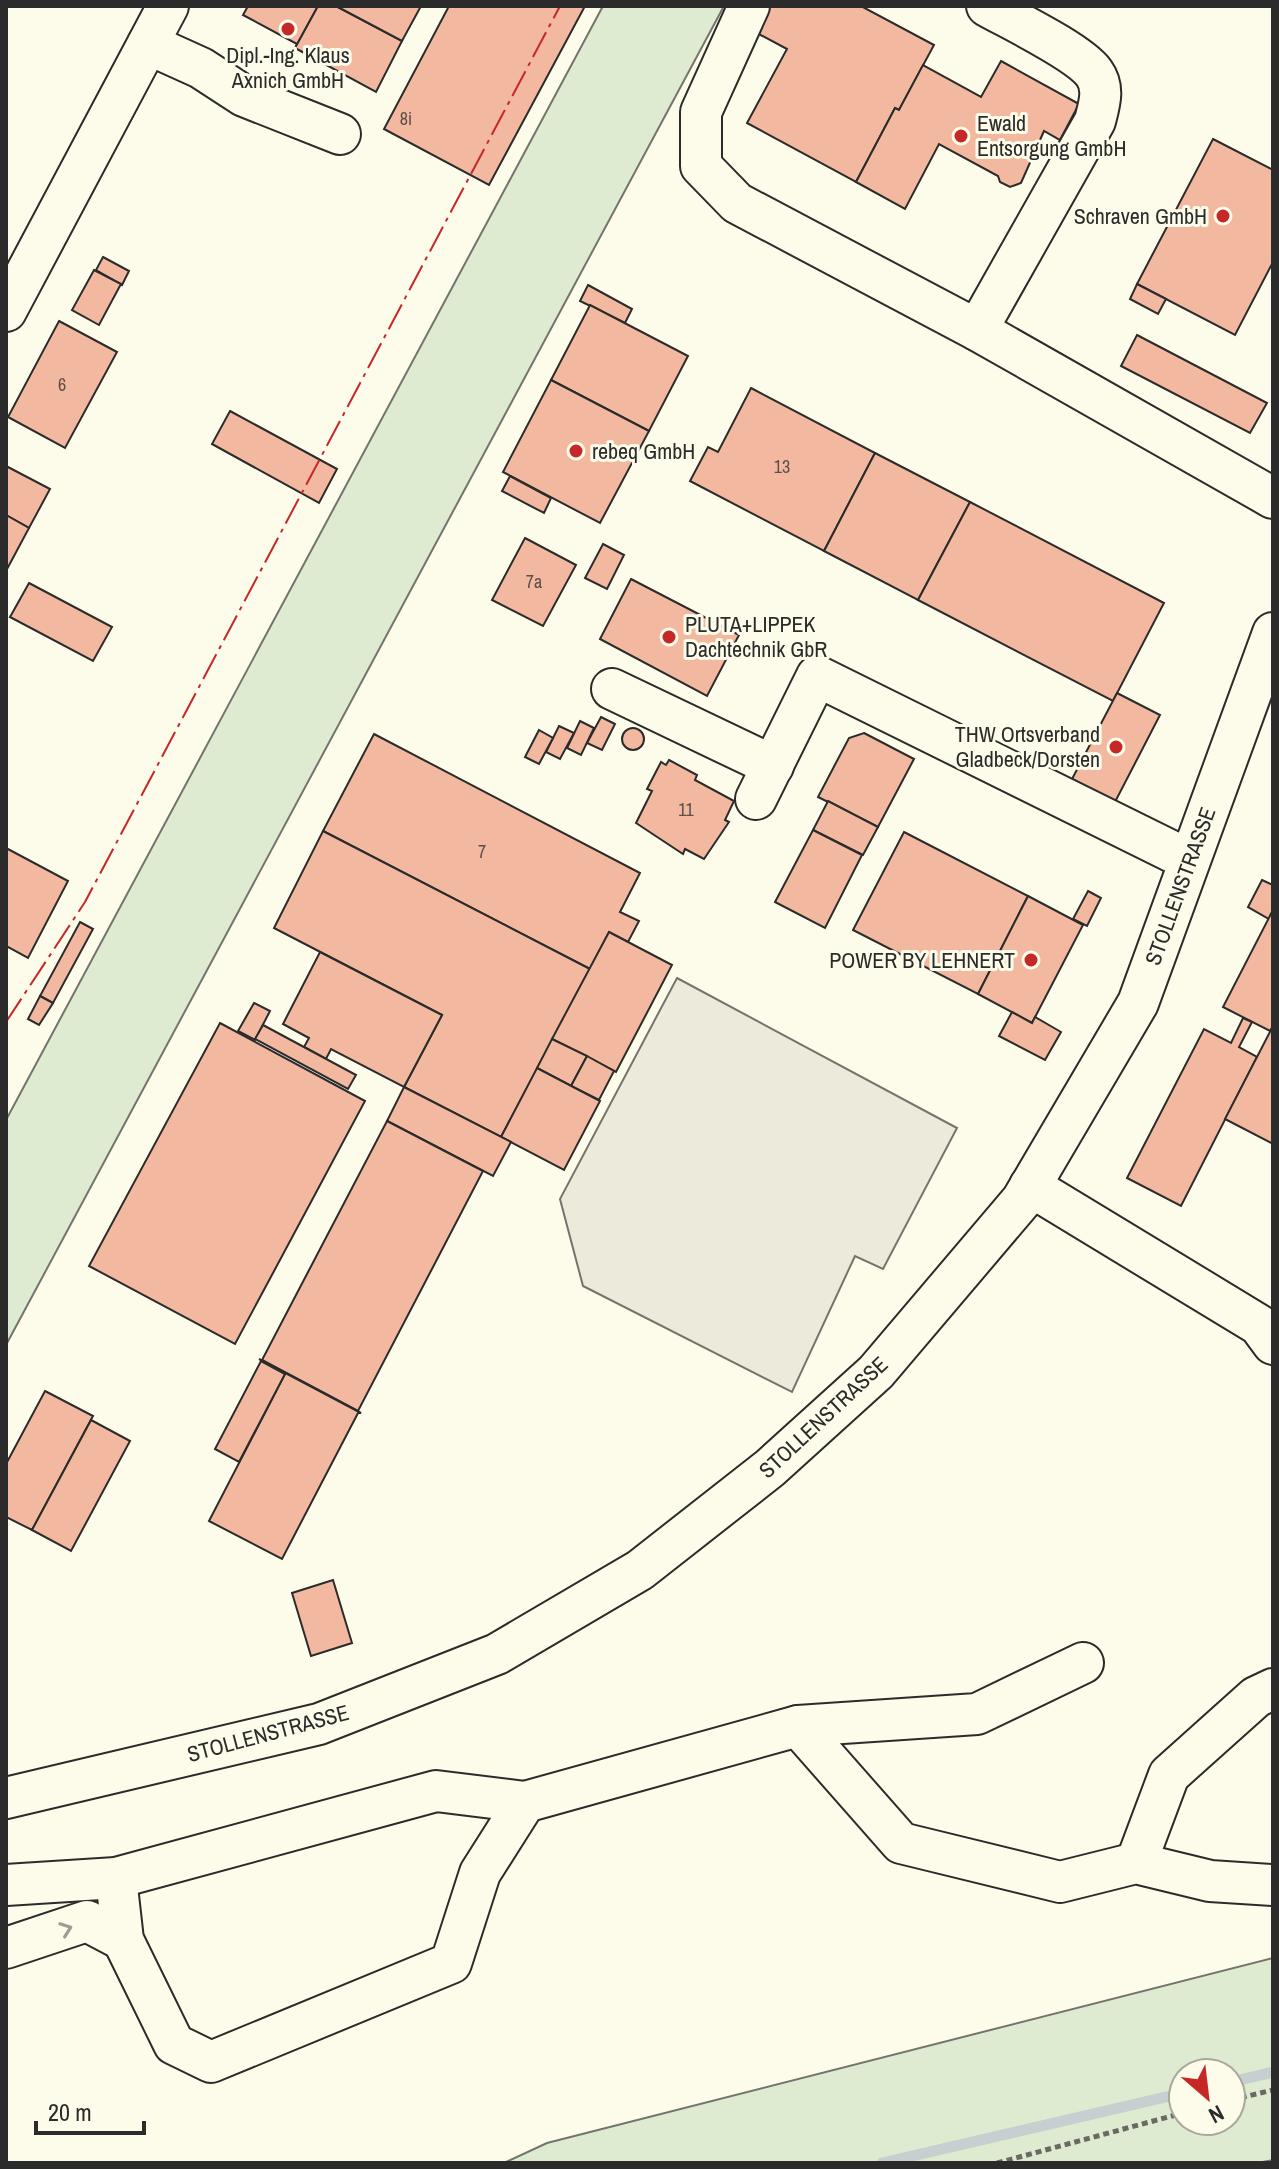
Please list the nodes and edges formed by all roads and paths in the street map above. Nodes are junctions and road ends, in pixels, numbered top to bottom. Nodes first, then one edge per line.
1 (168, 6) edge
2 (749, 6) edge
3 (987, 6) edge
4 (148, 44) junction
5 (340, 134) dead end
6 (6, 311) edge
7 (977, 330) junction
8 (1273, 498) edge
9 (1273, 633) edge
10 (612, 689) dead end
11 (1189, 860) junction
12 (1030, 1186) junction
13 (1273, 1344) edge
14 (1083, 1663) dead end
15 (1273, 1689) edge
16 (798, 1726) junction
17 (6, 1798) edge
18 (525, 1802) junction
19 (1136, 1863) junction
20 (116, 1878) junction
21 (6, 1885) edge
22 (1273, 1885) edge
23 (123, 1940) junction
24 (6, 1948) edge
25 (1273, 2090) edge
26 (1247, 2096) edge
27 (1167, 2117) edge
28 (997, 2163) edge

1 - 4 street
2 - 7 street
3 - 7 street
4 - 5 street
4 - 6 street
7 - 8 street
9 - 11 street, STOLLENSTRASSE
10 - 11 street
11 - 12 street, STOLLENSTRASSE
12 - 13 street
12 - 17 street, STOLLENSTRASSE
14 - 16 street
15 - 19 street
16 - 18 street
16 - 19 street
18 - 20 street
18 - 23 street
19 - 22 street
20 - 21 street
20 - 23 street
24 -> 23 street
25 - 26 path
27 - 28 path

